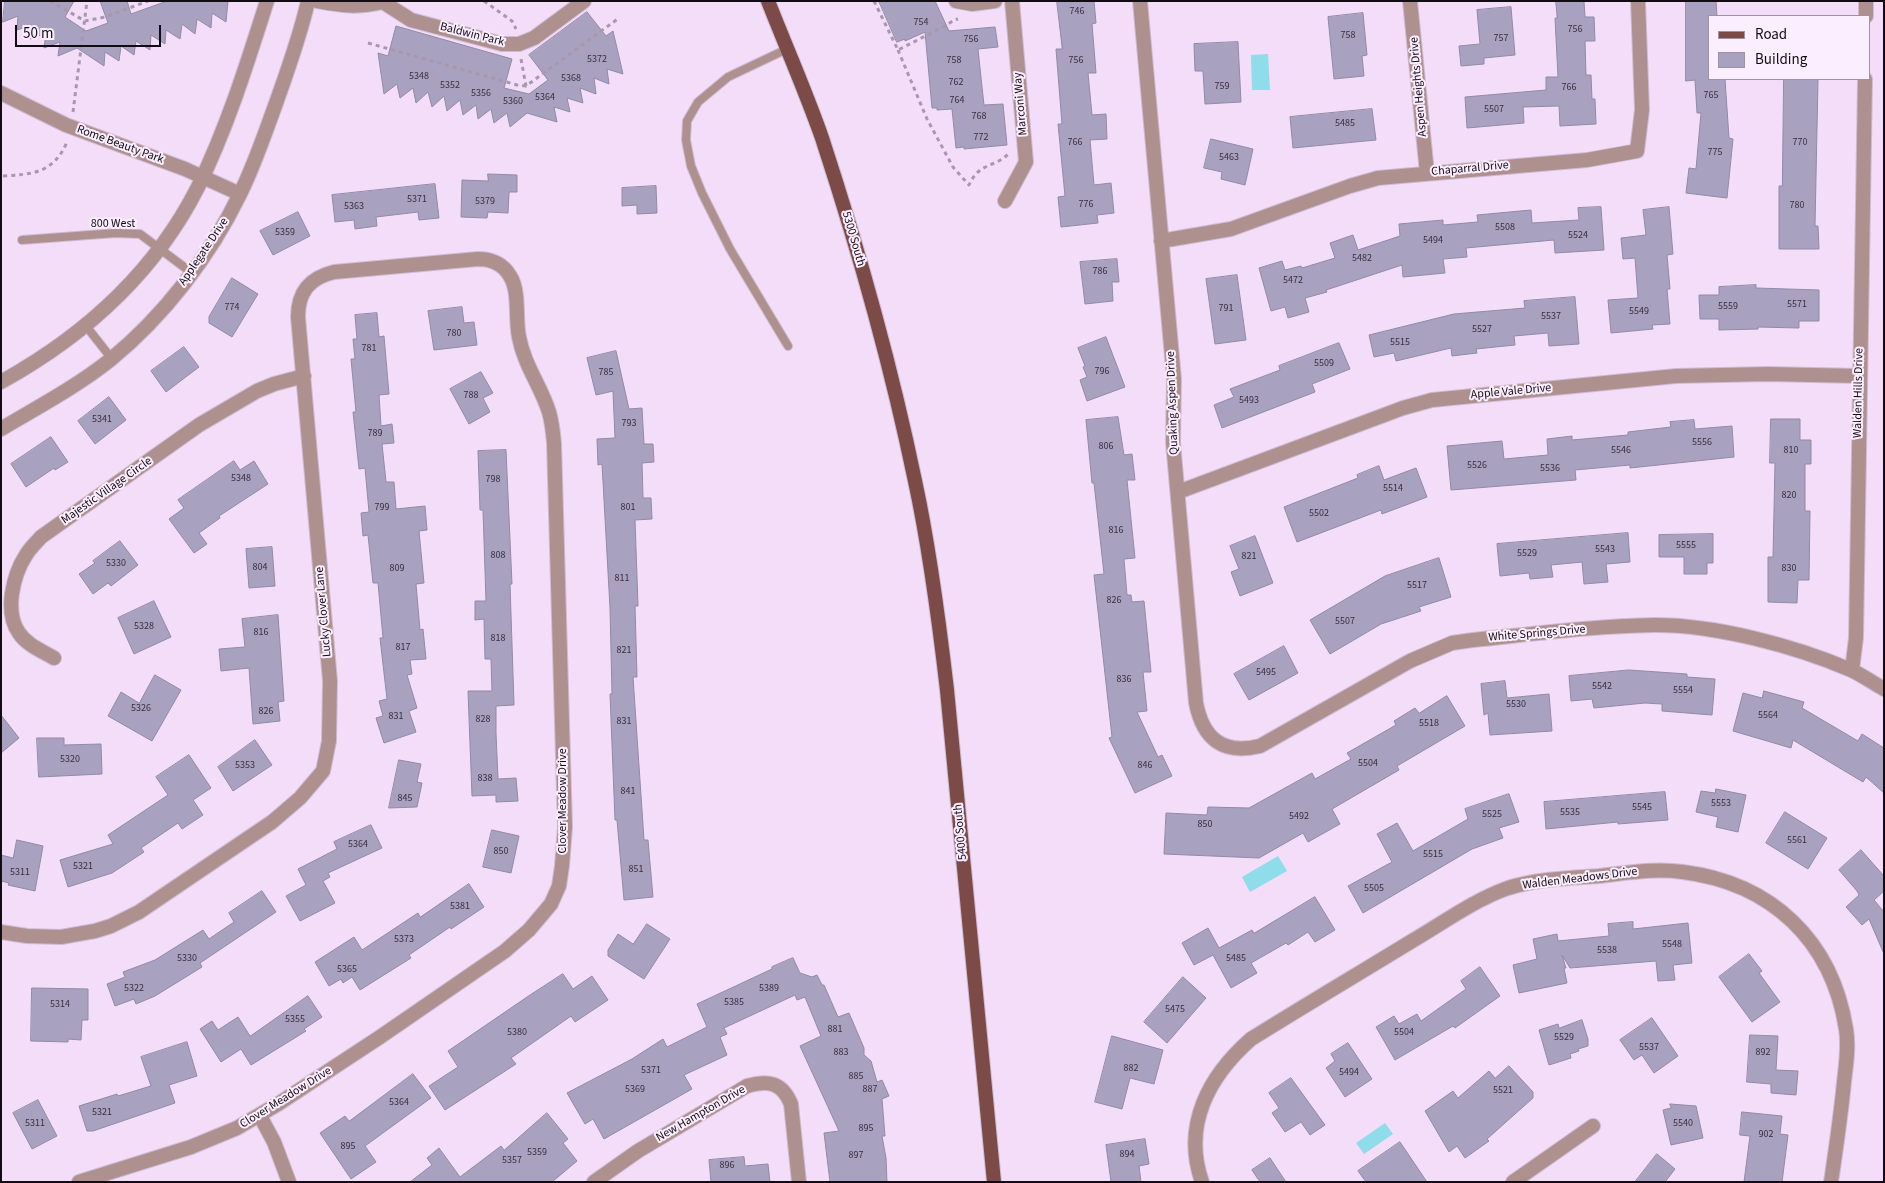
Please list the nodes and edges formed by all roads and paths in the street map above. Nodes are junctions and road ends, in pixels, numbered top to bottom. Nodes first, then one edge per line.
1 (50, 1) edge
2 (87, 1) edge
3 (148, 1) edge
4 (267, 1) edge
5 (308, 1) edge
6 (317, 1) edge
7 (484, 1) edge
8 (496, 1) edge
9 (584, 1) edge
10 (768, 1) edge
11 (874, 1) edge
12 (956, 1) edge
13 (995, 1) edge
14 (1012, 1) edge
15 (1140, 1) edge
16 (1410, 1) edge
17 (1638, 1) edge
18 (1866, 1) edge
19 (383, 2) edge
20 (491, 7) junction
21 (1866, 15) edge
22 (962, 19) dead end
23 (85, 21) junction
24 (517, 31) dead end
25 (787, 49) junction
26 (898, 50) junction
27 (521, 58) dead end
28 (1865, 80) edge
29 (526, 86) dead end
30 (1, 93) edge
31 (72, 113) dead end
32 (68, 140) dead end
33 (1012, 146) dead end
34 (1427, 173) junction
35 (3, 176) dead end
36 (203, 177) junction
37 (240, 194) junction
38 (1005, 201) dead end
39 (22, 240) dead end
40 (1161, 241) junction
41 (160, 249) junction
42 (506, 270) joint
43 (192, 273) junction
44 (86, 326) junction
45 (788, 346) dead end
46 (112, 358) junction
47 (304, 376) junction
48 (1859, 376) junction
49 (1, 382) edge
50 (1, 429) edge
51 (916, 483) joint
52 (1178, 492) junction
53 (54, 658) dead end
54 (1852, 670) junction
55 (1884, 689) edge
56 (1242, 749) joint
57 (1, 932) edge
58 (260, 1116) junction
59 (1593, 1126) dead end
60 (79, 1182) edge
61 (289, 1182) edge
62 (594, 1182) edge
63 (799, 1182) edge
64 (994, 1182) edge
65 (1202, 1182) edge
66 (1513, 1182) edge
67 (1831, 1182) edge

1 - 23 path
2 - 23 path
3 - 23 path
4 - 36 street
5 - 37 street, Applegate Drive
6 - 19 street, Baldwin Park
7 - 20 path
8 - 20 path
9 - 19 street, Baldwin Park
10 - 25 main road, 5300 South
11 - 26 path
12 - 13 street
14 - 38 street, Marconi Way
15 - 40 street, Quaking Aspen Drive
16 - 34 street, Aspen Heights Drive
17 - 34 street, Chaparral Drive
18 - 21 street
20 - 24 path
22 - 26 path
23 - 31 path
25 - 45 lane
25 - 51 main road, 5300 South
26 - 33 path
27 - 29 path
28 - 48 street, Walden Hills Drive
30 - 36 street, Rome Beauty Park
32 - 35 path
34 - 40 street, Chaparral Drive
36 - 37 street, Rome Beauty Park
36 - 41 street
37 - 43 street, Applegate Drive
39 - 41 lane, 800 West
40 - 52 street, Quaking Aspen Drive
41 - 43 lane, 800 West
41 - 44 street
42 - 47 street, Lucky Clover Lane
42 - 58 street, Clover Meadow Drive
43 - 46 street, Applegate Drive
44 - 46 lane
44 - 49 street
46 - 50 street, Applegate Drive
47 - 53 street, Majestic Village Circle
47 - 57 street, Lucky Clover Lane
48 - 52 street, Apple Vale Drive
48 - 54 street, Walden Hills Drive
51 - 64 main road, 5400 South
52 - 56 street, Quaking Aspen Drive
54 - 55 street
54 - 56 street, White Springs Drive
58 - 60 street, Clover Meadow Drive
58 - 61 street
59 - 66 street
62 - 63 street, New Hampton Drive
65 - 67 street, Walden Meadows Drive

